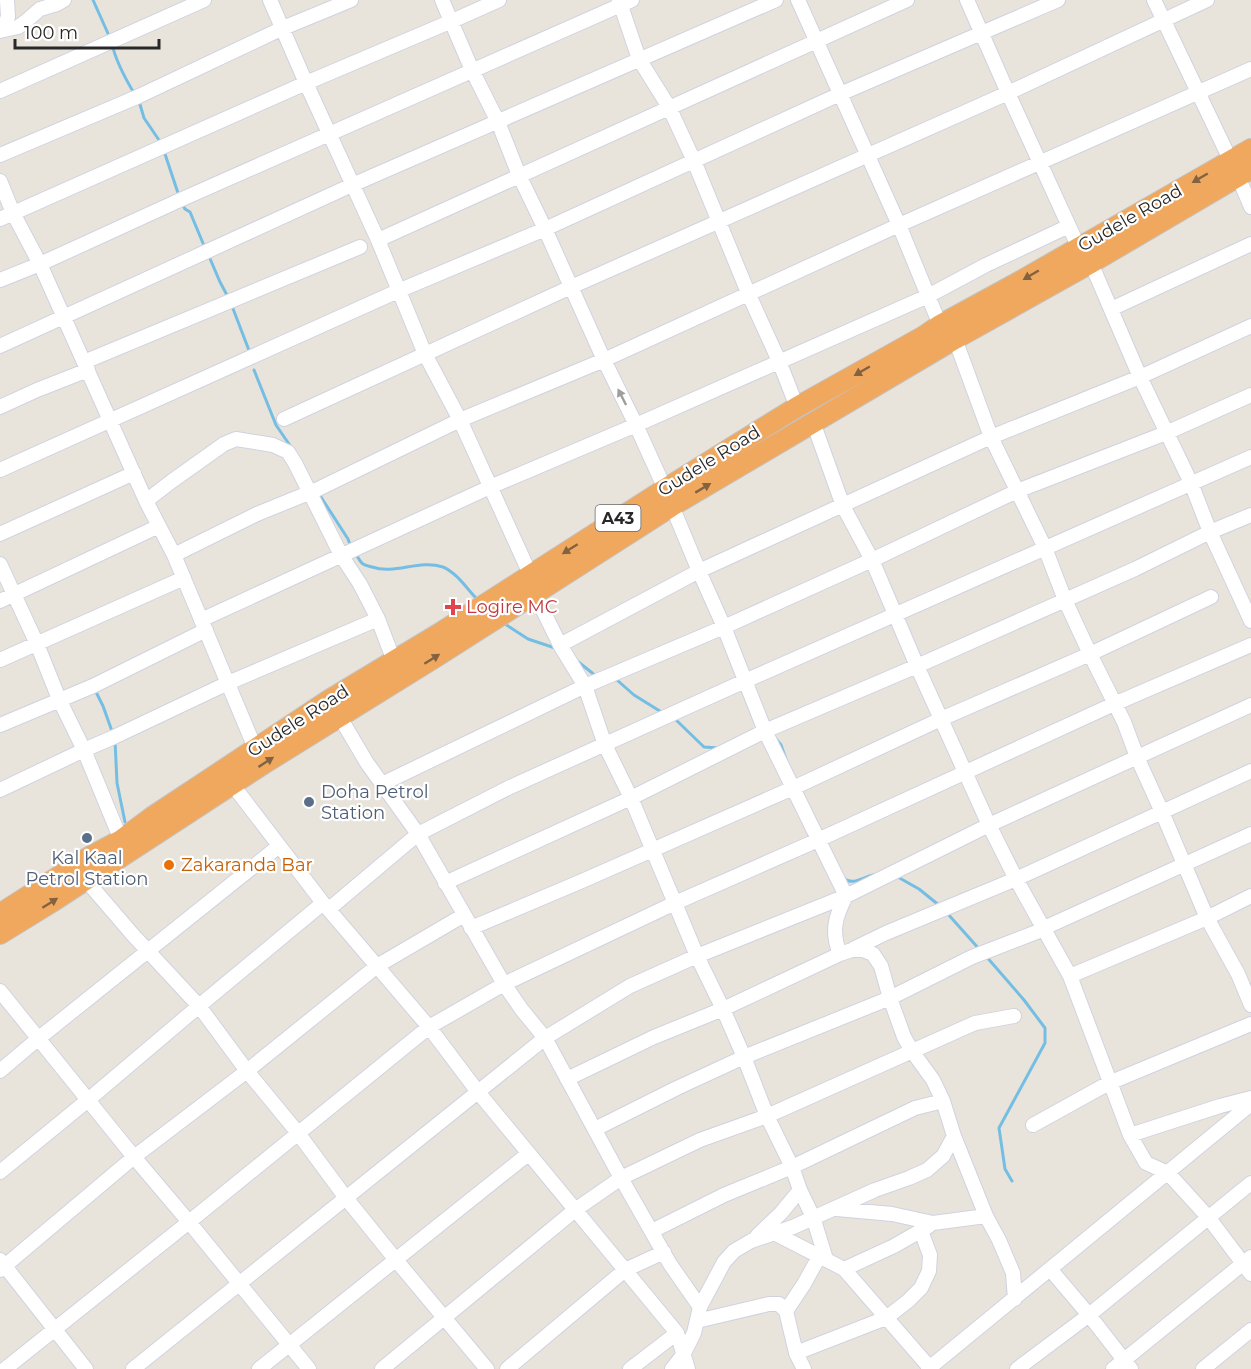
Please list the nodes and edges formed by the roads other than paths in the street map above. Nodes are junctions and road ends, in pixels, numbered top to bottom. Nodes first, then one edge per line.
1 (7, 0) edge
2 (64, 0) edge
3 (204, 0) edge
4 (270, 0) edge
5 (351, 0) edge
6 (442, 0) edge
7 (499, 0) edge
8 (776, 0) edge
9 (798, 0) edge
10 (907, 0) edge
11 (967, 0) edge
12 (1058, 0) edge
13 (1154, 0) edge
14 (1207, 0) edge
15 (624, 1) edge
16 (1163, 20) junction
17 (452, 21) junction
18 (283, 28) junction
19 (1, 30) edge
20 (982, 33) junction
21 (816, 42) junction
22 (639, 59) junction
23 (1251, 69) edge
24 (472, 70) junction
25 (306, 83) junction
26 (0, 91) edge
27 (1008, 93) junction
28 (1198, 93) junction
29 (840, 94) junction
30 (669, 107) junction
31 (498, 122) junction
32 (330, 134) junction
33 (1251, 149) edge
34 (0, 155) edge
35 (867, 155) junction
36 (694, 161) junction
37 (1041, 163) junction
38 (1240, 169) edge
39 (519, 176) junction
40 (0, 181) edge
41 (352, 185) junction
42 (1251, 207) edge
43 (13, 213) junction
44 (0, 219) edge
45 (718, 222) junction
46 (899, 225) junction
47 (1069, 226) junction
48 (545, 229) junction
49 (378, 240) junction
50 (1251, 244) edge
51 (360, 247) dead end
52 (1085, 255) junction
53 (40, 264) junction
54 (0, 280) edge
55 (571, 287) junction
56 (398, 291) junction
57 (749, 295) junction
58 (927, 296) junction
59 (1111, 309) junction
60 (64, 318) junction
61 (940, 325) junction
62 (1251, 326) edge
63 (955, 339) junction
64 (0, 346) edge
65 (425, 354) junction
66 (604, 360) junction
67 (779, 361) junction
68 (86, 366) junction
69 (1140, 377) junction
70 (1251, 395) edge
71 (0, 407) edge
72 (797, 407) junction
73 (284, 419) dead end
74 (110, 420) junction
75 (460, 420) junction
76 (813, 422) junction
77 (636, 425) junction
78 (1166, 433) junction
79 (991, 437) junction
80 (1251, 457) edge
81 (0, 470) edge
82 (134, 473) junction
83 (1191, 483) junction
84 (490, 487) junction
85 (1017, 491) junction
86 (310, 492) junction
87 (668, 497) junction
88 (146, 501) junction
89 (843, 506) junction
90 (1251, 515) edge
91 (159, 526) junction
92 (1210, 532) junction
93 (0, 534) edge
94 (1044, 548) junction
95 (174, 555) junction
96 (341, 555) junction
97 (872, 560) junction
98 (0, 564) edge
99 (699, 571) junction
100 (530, 574) junction
101 (184, 578) junction
102 (535, 594) junction
103 (14, 595) junction
104 (1210, 597) dead end
105 (1065, 600) junction
106 (0, 601) edge
107 (896, 615) junction
108 (378, 619) junction
109 (1251, 621) edge
110 (204, 625) junction
111 (724, 627) junction
112 (37, 644) junction
113 (560, 645) junction
114 (1251, 645) edge
115 (1090, 654) junction
116 (0, 660) edge
117 (394, 661) junction
118 (917, 666) junction
119 (745, 681) junction
120 (228, 683) junction
121 (585, 686) junction
122 (59, 699) junction
123 (1114, 704) junction
124 (1251, 705) edge
125 (335, 708) junction
126 (941, 719) junction
127 (0, 725) edge
128 (765, 731) junction
129 (605, 745) junction
130 (255, 748) junction
131 (84, 750) junction
132 (1137, 757) junction
133 (1251, 771) edge
134 (965, 772) junction
135 (232, 784) junction
136 (382, 784) junction
137 (793, 788) junction
138 (0, 790) edge
139 (631, 798) junction
140 (1162, 812) junction
141 (988, 825) junction
142 (418, 834) junction
143 (1251, 834) edge
144 (121, 840) junction
145 (818, 840) junction
146 (279, 846) junction
147 (653, 849) junction
148 (1185, 865) junction
149 (86, 879) junction
150 (1016, 879) junction
151 (445, 882) junction
152 (846, 896) junction
153 (1251, 896) edge
154 (675, 903) junction
155 (326, 906) junction
156 (0, 914) edge
157 (464, 915) junction
158 (1207, 918) junction
159 (471, 928) junction
160 (1043, 929) junction
161 (0, 934) edge
162 (148, 951) junction
163 (846, 952) junction
164 (697, 956) junction
165 (377, 966) junction
166 (1251, 967) edge
167 (1238, 974) junction
168 (1070, 976) junction
169 (504, 984) junction
170 (0, 991) edge
171 (890, 998) junction
172 (1251, 1005) edge
173 (200, 1006) junction
174 (723, 1008) junction
175 (1014, 1016) dead end
176 (1251, 1024) edge
177 (429, 1027) junction
178 (39, 1038) junction
179 (546, 1038) junction
180 (912, 1052) junction
181 (744, 1057) junction
182 (0, 1071) edge
183 (247, 1071) junction
184 (567, 1078) junction
185 (1109, 1083) junction
186 (478, 1092) junction
187 (1251, 1098) edge
188 (88, 1100) junction
189 (944, 1101) junction
190 (1251, 1104) edge
191 (767, 1116) junction
192 (1033, 1125) dead end
193 (595, 1129) junction
194 (298, 1133) junction
195 (1130, 1135) junction
196 (954, 1136) junction
197 (528, 1154) junction
198 (134, 1157) junction
199 (792, 1167) junction
200 (0, 1172) edge
201 (1168, 1173) junction
202 (621, 1178) junction
203 (1251, 1183) edge
204 (800, 1190) junction
205 (346, 1198) junction
206 (834, 1209) junction
207 (575, 1210) junction
208 (986, 1216) junction
209 (813, 1217) junction
210 (1208, 1217) junction
211 (189, 1222) junction
212 (927, 1227) junction
213 (652, 1231) junction
214 (774, 1233) junction
215 (751, 1241) junction
216 (664, 1252) junction
217 (823, 1257) junction
218 (396, 1260) junction
219 (2, 1265) edge
220 (1248, 1265) edge
221 (844, 1269) junction
222 (1050, 1269) junction
223 (625, 1270) junction
224 (239, 1284) junction
225 (1015, 1299) junction
226 (786, 1311) junction
227 (698, 1314) junction
228 (1089, 1315) junction
229 (444, 1318) junction
230 (886, 1318) junction
231 (55, 1329) junction
232 (1251, 1330) edge
233 (677, 1333) junction
234 (289, 1345) junction
235 (796, 1353) junction
236 (683, 1355) junction
237 (1122, 1366) edge
238 (5, 1369) edge
239 (86, 1369) edge
240 (133, 1369) edge
241 (259, 1369) edge
242 (309, 1369) edge
243 (382, 1369) edge
244 (487, 1369) edge
245 (507, 1369) edge
246 (630, 1369) edge
247 (672, 1369) edge
248 (688, 1369) edge
249 (804, 1369) edge
250 (930, 1369) edge
251 (1017, 1369) edge
252 (1203, 1369) edge

1 - 19 street
2 - 19 street
3 - 26 street
4 - 18 street
5 - 18 street
6 - 17 street
7 - 17 street
8 - 22 street
9 - 21 street
10 - 21 street
11 - 20 street
12 - 20 street
13 - 16 street
14 - 16 street
15 - 22 street
15 - 24 street
16 - 27 street
16 - 28 street
17 - 24 street
17 - 25 street
18 - 25 street
18 - 34 street
20 - 27 street
20 - 29 street
21 - 29 street
21 - 30 street
22 - 30 street
22 - 31 street
23 - 28 street
24 - 31 street
24 - 32 street
25 - 32 street
25 - 43 street
27 - 35 street
27 - 37 street
28 - 37 street
28 - 38 street
29 - 35 street
29 - 36 street
30 - 36 street
30 - 39 street
31 - 39 street
31 - 41 street
32 - 41 street
32 - 53 street
33 - 38 highway, Gudele Road / A43
35 - 45 street
35 - 46 street
36 - 45 street
36 - 48 street
37 - 46 street
37 - 47 street
38 - 42 street
38 - 52 highway, Gudele Road / A43
39 - 48 street
39 - 49 street
40 - 43 street
41 - 49 street
41 - 60 street
43 - 44 street
43 - 53 street
45 - 55 street
45 - 57 street
46 - 57 street
46 - 58 street
47 - 52 street
47 - 58 street
48 - 55 street
48 - 56 street
49 - 56 street
50 - 59 street
51 - 68 street
52 - 59 street
52 -> 61 highway, Gudele Road / A43
52 - 63 highway, Gudele Road / A43
53 - 54 street
53 - 60 street
55 - 65 street
55 - 66 street
56 - 65 street
56 - 74 street
57 - 66 street
57 - 67 street
58 - 61 street
58 - 67 street
59 - 69 street
60 - 64 street
60 - 68 street
61 -> 72 highway, Gudele Road / A43
62 - 69 street
63 - 76 highway, Gudele Road / A43
63 - 79 street
65 - 73 street
65 - 75 street
66 - 75 street
77 -> 66 street
67 - 72 street
67 - 77 street
68 - 71 street
68 - 74 street
69 - 78 street
69 - 79 street
70 - 78 street
72 - 87 highway, Gudele Road / A43
74 - 81 street
74 - 82 street
75 - 84 street
75 - 86 street
87 -> 76 highway, Gudele Road / A43
76 - 89 street
77 - 84 street
77 - 87 street
78 - 83 street
78 - 85 street
79 - 85 street
79 - 89 street
80 - 83 street
82 - 88 street
82 - 93 street
83 - 92 street
83 - 94 street
84 - 96 street
84 - 100 street
85 - 94 street
85 - 97 street
86 - 88 street
86 - 95 street
86 - 96 street
87 - 99 street
87 -> 100 highway, Gudele Road / A43
87 - 102 highway, Gudele Road / A43
88 - 91 street
89 - 97 street
89 - 99 street
90 - 92 street
91 - 95 street
91 - 103 street
92 - 105 street
92 - 109 street
94 - 105 street
94 - 107 street
95 - 101 street
96 - 108 street
96 - 110 street
97 - 107 street
97 - 111 street
98 - 103 street
99 - 111 street
99 - 113 street
100 - 117 highway, Gudele Road / A43
101 - 110 street
101 - 112 street
102 - 113 street
125 -> 102 highway, Gudele Road / A43
103 - 106 street
103 - 112 street
104 - 115 street
105 - 115 street
105 - 118 street
107 - 118 street
107 - 119 street
108 - 117 street
108 - 120 street
110 - 120 street
110 - 122 street
111 - 119 street
111 - 121 street
112 - 116 street
112 - 122 street
113 - 121 street
114 - 123 street
115 - 123 street
115 - 126 street
117 - 125 highway, Gudele Road / A43
118 - 126 street
118 - 128 street
119 - 128 street
119 - 129 street
120 - 130 street
120 - 131 street
121 - 129 street
121 - 136 street
122 - 127 street
122 - 131 street
123 - 132 street
123 - 134 street
124 - 132 street
125 - 130 highway, Gudele Road / A43
135 -> 125 highway, Gudele Road / A43
125 - 136 street
126 - 134 street
126 - 137 street
128 - 137 street
128 - 139 street
129 - 139 street
129 - 142 street
130 - 144 highway, Gudele Road / A43
131 - 138 street
131 - 144 street
132 - 140 street
132 - 141 street
133 - 140 street
134 - 141 street
134 - 145 street
135 - 146 street
135 - 149 highway, Gudele Road / A43
136 - 142 street
137 - 145 street
137 - 147 street
139 - 147 street
139 - 151 street
140 - 148 street
140 - 150 street
141 - 150 street
141 - 152 street
142 - 151 street
142 - 155 street
143 - 148 street
144 - 156 highway, Gudele Road / A43
145 - 152 street
145 - 154 street
146 - 155 street
146 - 162 street
147 - 154 street
147 - 159 street
148 - 158 street
148 - 160 street
161 -> 149 highway, Gudele Road / A43
149 - 162 street
150 - 160 street
150 - 163 street
151 - 157 street
152 - 163 street
152 - 164 street
153 - 158 street
154 - 164 street
154 - 169 street
155 - 165 street
155 - 173 street
157 - 159 street
157 - 165 street
158 - 167 street
158 - 168 street
159 - 169 street
160 - 168 street
160 - 171 street
162 - 173 street
162 - 178 street
163 - 171 street
163 - 174 street
164 - 174 street
164 - 179 street
165 - 177 street
165 - 183 street
166 - 167 street
167 - 172 street
168 - 185 street
169 - 177 street
169 - 179 street
170 - 178 street
171 - 180 street
171 - 181 street
173 - 183 street
173 - 188 street
174 - 181 street
174 - 184 street
175 - 180 street
176 - 185 street
177 - 186 street
177 - 194 street
178 - 182 street
178 - 188 street
179 - 184 street
179 - 186 street
180 - 189 street
180 - 191 street
181 - 191 street
181 - 193 street
183 - 194 street
183 - 198 street
184 - 193 street
185 - 192 street
185 - 195 street
186 - 197 street
186 - 205 street
187 - 195 street
188 - 198 street
188 - 200 street
189 - 196 street
189 - 199 street
190 - 201 street
191 - 199 street
191 - 202 street
193 - 202 street
194 - 205 street
194 - 211 street
195 - 201 street
196 - 206 street
196 - 208 street
197 - 207 street
197 - 218 street
198 - 211 street
198 - 219 street
199 - 204 street
199 - 213 street
201 - 210 street
201 - 222 street
202 - 207 street
202 - 213 street
203 - 210 street
204 - 209 street
204 - 215 street
205 - 218 street
205 - 224 street
206 - 209 street
206 - 212 street
207 - 223 street
207 - 229 street
208 - 212 street
208 - 225 street
209 - 214 street
209 - 217 street
210 - 220 street
210 - 228 street
211 - 224 street
211 - 231 street
212 - 221 street
212 - 230 street
213 - 216 street
214 - 215 street
214 - 217 street
215 - 227 street
216 - 223 street
216 - 227 street
217 - 221 street
217 - 226 street
218 - 229 street
218 - 234 street
219 - 231 street
220 - 237 street
221 - 230 street
222 - 225 street
222 - 228 street
223 - 233 street
223 - 245 street
224 - 234 street
224 - 240 street
225 - 250 street
226 - 227 street
226 - 235 street
227 - 236 street
228 - 237 street
228 - 251 street
229 - 243 street
229 - 244 street
230 - 235 street
230 - 250 street
231 - 238 street
231 - 239 street
232 - 252 street
233 - 236 street
233 - 246 street
234 - 241 street
234 - 242 street
235 - 249 street
236 - 247 street
236 - 248 street

